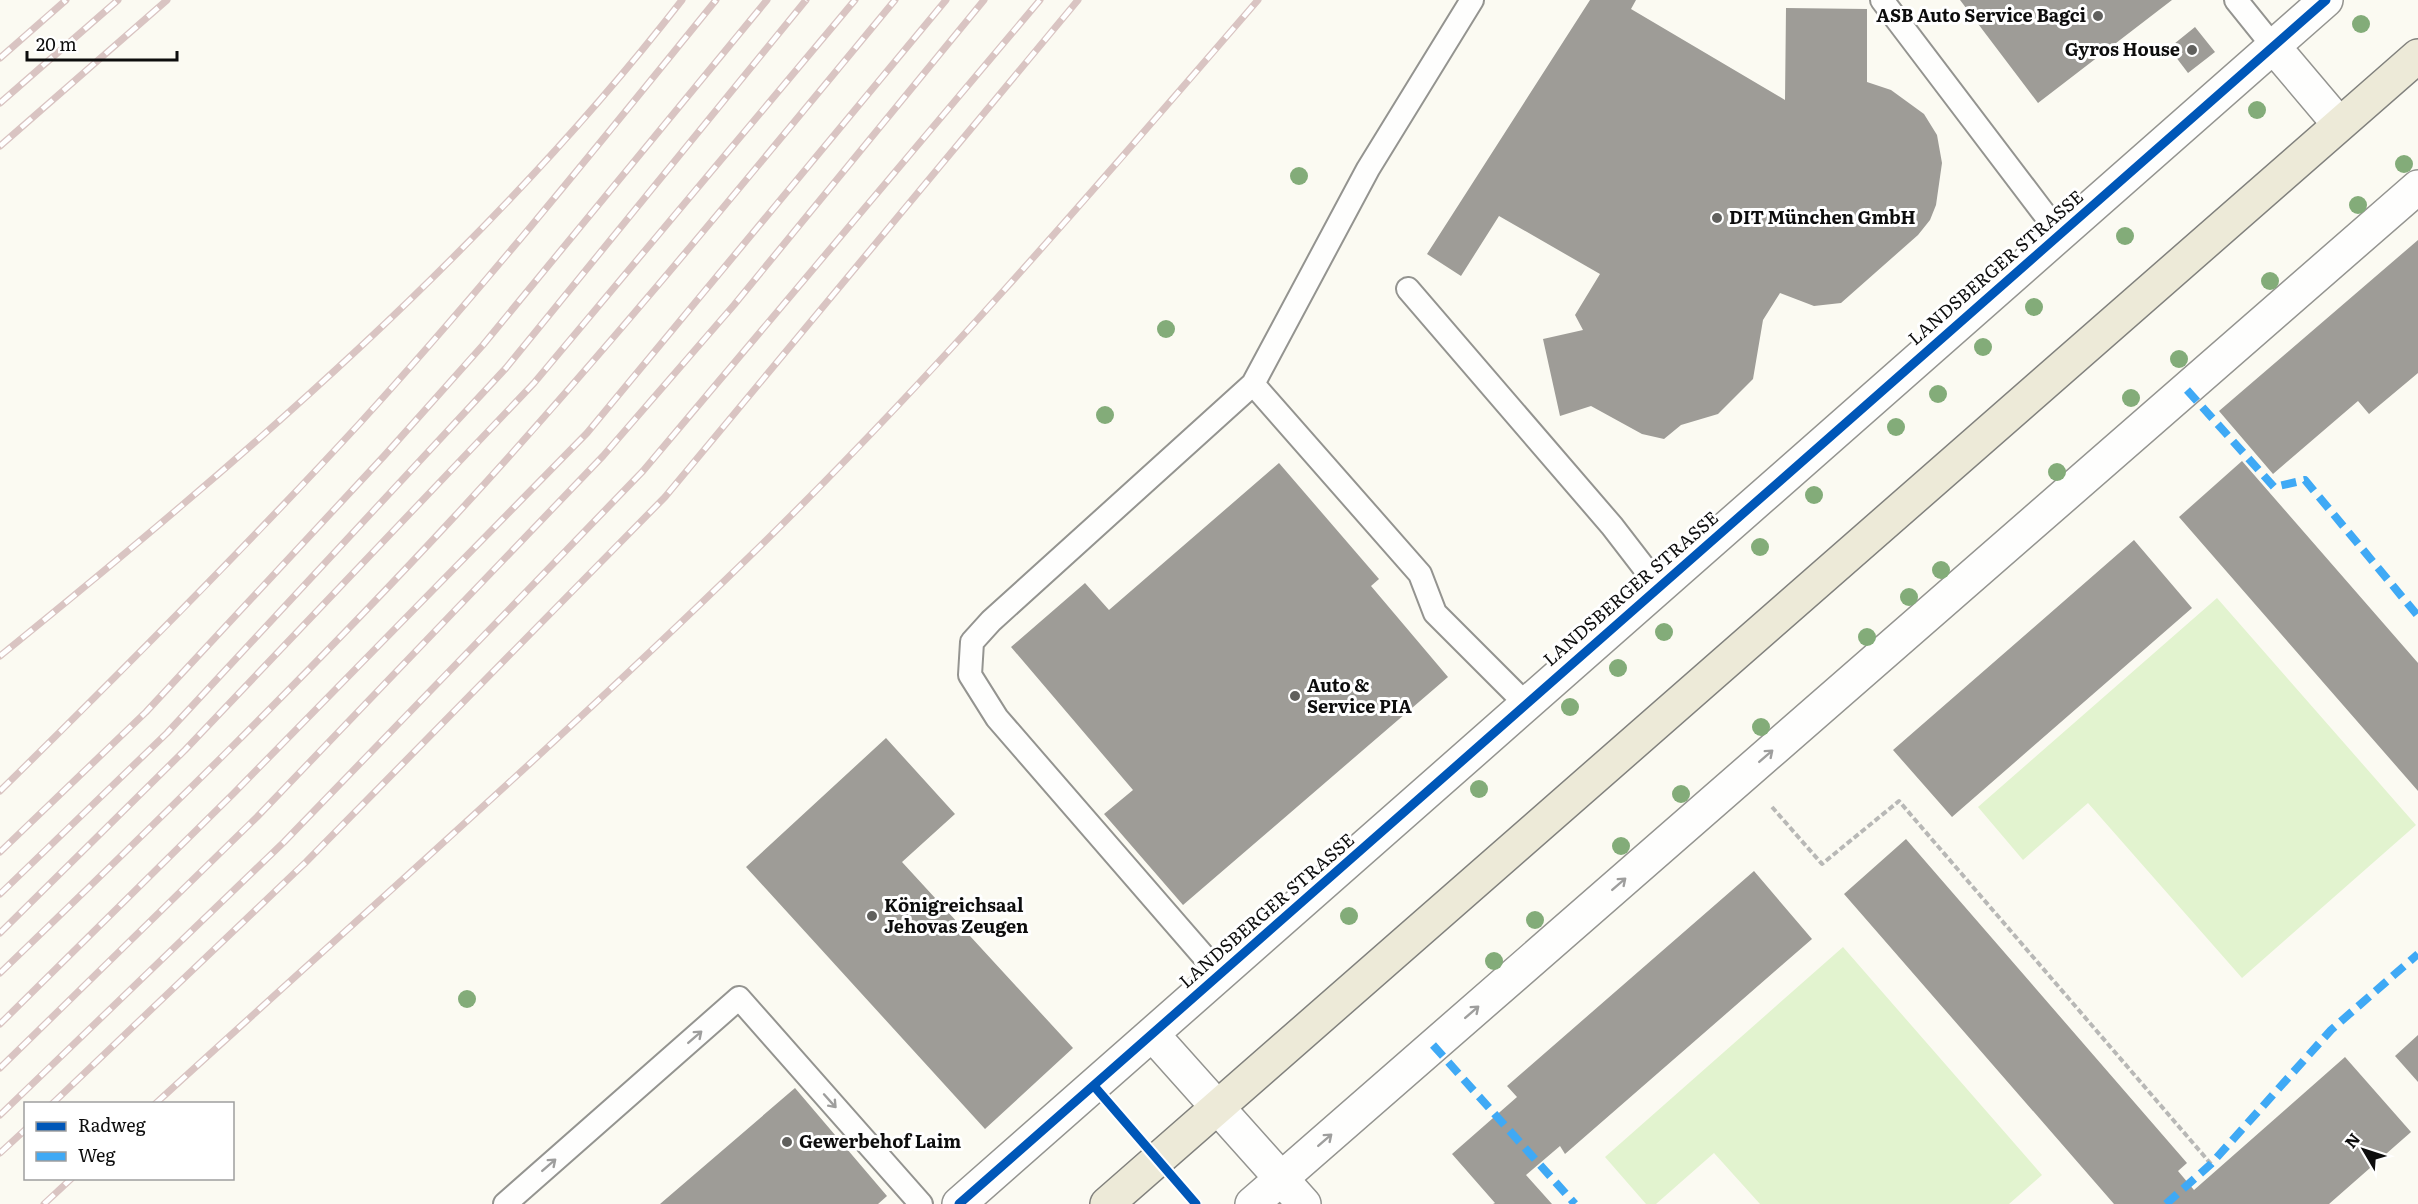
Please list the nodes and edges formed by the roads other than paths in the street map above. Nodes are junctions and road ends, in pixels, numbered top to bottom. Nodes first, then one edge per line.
1 (1472, 0) edge
2 (1882, 0) edge
3 (2236, 0) edge
4 (2326, 0) edge
5 (2272, 46) junction
6 (2418, 56) edge
7 (2339, 124) junction
8 (2418, 187) edge
9 (2058, 235) junction
10 (1408, 289) dead end
11 (1253, 384) junction
12 (1659, 587) junction
13 (1526, 704) junction
14 (1220, 975) junction
15 (1152, 1034) junction
16 (1217, 1108) junction
17 (1281, 1179) junction
18 (505, 1204) edge
19 (921, 1204) edge
20 (959, 1204) edge
21 (1107, 1204) edge
22 (1252, 1204) edge
23 (1304, 1204) edge

1 - 11 lane
2 - 9 lane
3 - 5 lane
4 - 5 street, LANDSBERGER STRASSE
5 - 7 street
5 - 9 street, LANDSBERGER STRASSE
6 - 7 main road
7 - 16 main road
17 -> 8 street
9 - 12 street, LANDSBERGER STRASSE
10 - 12 lane
11 - 13 lane
11 - 14 lane
12 - 13 street, LANDSBERGER STRASSE
13 - 14 street, LANDSBERGER STRASSE
14 - 15 street, LANDSBERGER STRASSE
15 - 16 street
15 - 20 street, LANDSBERGER STRASSE
16 - 17 street
16 - 21 main road
17 - 22 street
17 - 23 street
18 -> 19 lane

